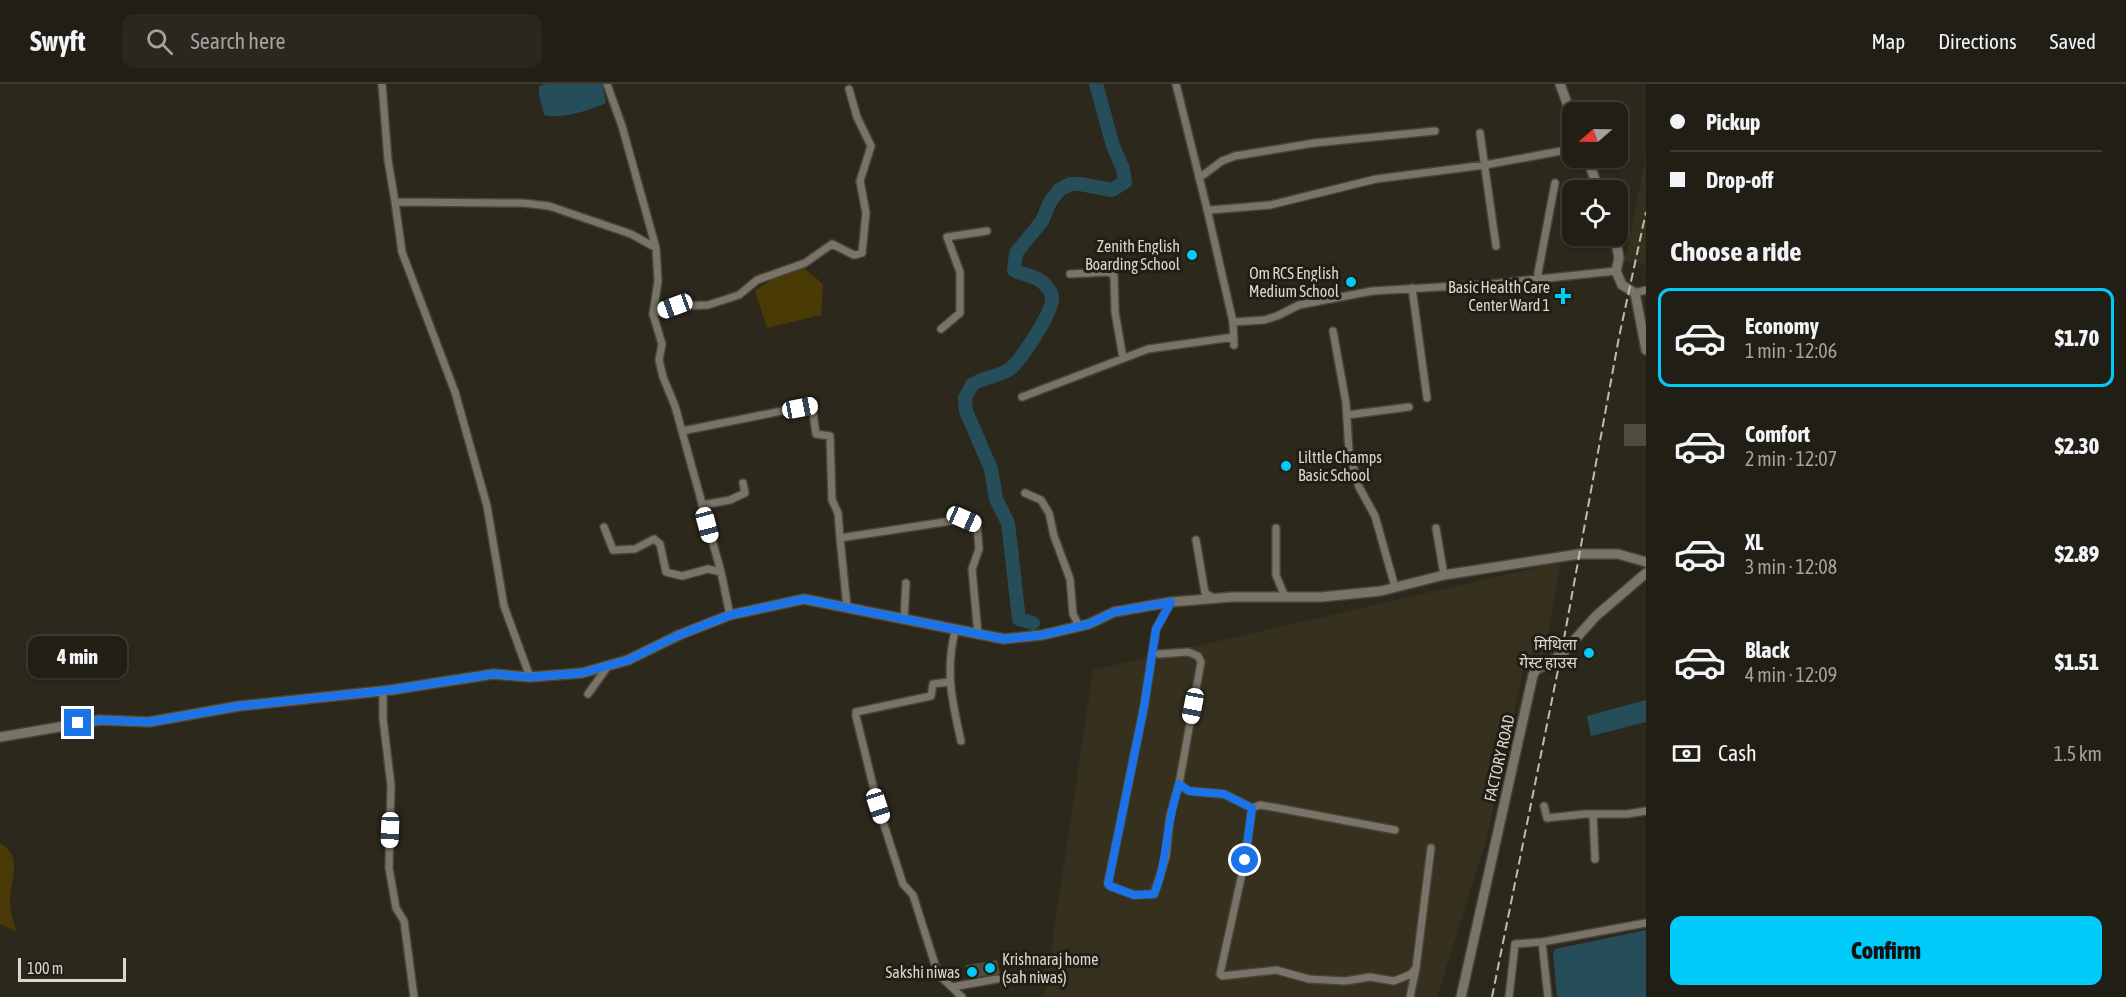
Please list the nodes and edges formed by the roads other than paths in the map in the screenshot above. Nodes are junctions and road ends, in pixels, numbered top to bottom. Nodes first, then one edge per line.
1 (382, 84) edge
2 (607, 84) edge
3 (1176, 84) edge
4 (1560, 84) edge
5 (849, 89) dead end
6 (1567, 102) edge
7 (1435, 131) dead end
8 (1480, 133) dead end
9 (1562, 151) edge
10 (1485, 165) junction
11 (1199, 178) junction
12 (1555, 183) dead end
13 (395, 202) junction
14 (1207, 209) junction
15 (987, 231) dead end
16 (1496, 246) dead end
17 (1617, 246) edge
18 (656, 248) junction
19 (1616, 271) junction
20 (1070, 274) dead end
21 (1539, 280) junction
22 (1412, 288) junction
23 (1646, 290) edge
24 (1635, 293) junction
25 (653, 314) junction
26 (1233, 322) junction
27 (941, 328) dead end
28 (1333, 331) dead end
29 (1646, 350) edge
30 (1123, 358) junction
31 (1022, 396) dead end
32 (1426, 398) dead end
33 (1409, 408) dead end
34 (1347, 415) junction
35 (682, 430) junction
36 (743, 483) dead end
37 (1024, 493) dead end
38 (702, 504) junction
39 (604, 527) dead end
40 (1276, 528) dead end
41 (1436, 528) dead end
42 (840, 538) junction
43 (1196, 540) dead end
44 (1646, 562) edge
45 (721, 572) junction
46 (1646, 573) edge
47 (1444, 575) junction
48 (906, 584) dead end
49 (1395, 587) junction
50 (1285, 597) junction
51 (1214, 598) junction
52 (1171, 602) junction
53 (848, 607) junction
54 (730, 615) junction
55 (904, 620) junction
56 (1079, 626) junction
57 (955, 631) junction
58 (978, 635) junction
59 (1159, 654) dead end
60 (608, 666) junction
61 (530, 677) junction
62 (949, 682) junction
63 (382, 691) junction
64 (588, 694) dead end
65 (0, 736) edge
66 (961, 741) dead end
67 (1179, 784) junction
68 (1544, 806) dead end
69 (1252, 808) junction
70 (1646, 811) edge
71 (1593, 814) junction
72 (1395, 830) dead end
73 (1431, 848) dead end
74 (1595, 859) dead end
75 (1646, 923) edge
76 (1542, 942) junction
77 (1416, 968) junction
78 (997, 979) dead end
79 (952, 987) junction
80 (414, 997) edge
81 (962, 997) edge
82 (1410, 997) edge
83 (1461, 997) edge
84 (1509, 997) edge
85 (1548, 997) edge

1 - 13 street
2 - 18 street
3 - 11 street
4 - 6 main road
5 - 25 street
7 - 11 street
8 - 10 street
9 - 10 street
10 - 14 street
10 - 16 street
11 - 14 street
12 - 21 street
13 - 18 street
13 - 61 street
14 - 26 street
15 - 27 street
17 - 19 main road
18 - 25 street
19 - 21 street
19 - 24 main road
20 - 30 street
21 - 22 street
22 - 26 street
22 - 32 street
23 - 24 street
24 - 29 main road
25 - 35 street
26 - 30 street
28 - 34 street
30 - 31 street
33 - 34 street
34 - 49 street
35 - 38 street
35 - 42 street
36 - 38 street
37 - 56 street
38 - 45 street
39 - 45 street
40 - 50 street
41 - 47 street
42 - 53 street
42 - 58 street
43 - 51 street
44 - 47 main road
45 - 54 street
46 - 83 main road, FACTORY ROAD
47 - 49 main road
48 - 55 street
49 - 50 main road
50 - 51 main road
51 - 52 main road
52 - 56 main road
52 - 67 street
53 - 54 main road
53 - 55 main road
54 - 60 main road
55 - 57 main road
56 - 58 main road
57 - 58 main road
57 - 62 street
59 - 67 street
60 - 61 main road
60 - 64 street
61 - 63 main road
62 - 66 street
62 - 79 street
63 - 65 main road
63 - 80 street
67 - 69 street
68 - 71 street
69 - 72 street
69 - 77 street
70 - 71 street
71 - 74 street
73 - 77 street
75 - 76 street
76 - 84 street
76 - 85 street
77 - 82 street
78 - 79 street
79 - 81 street

